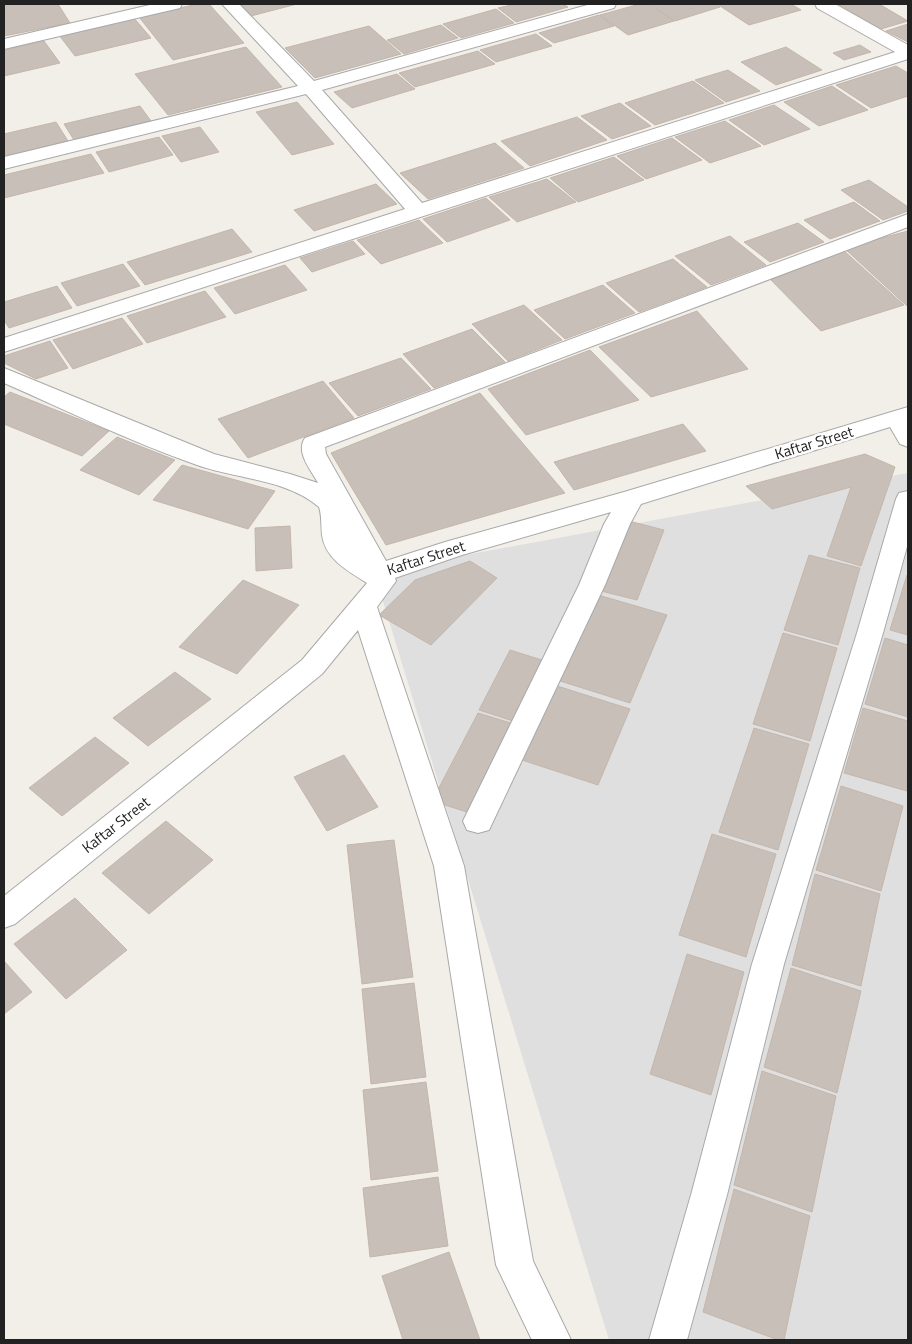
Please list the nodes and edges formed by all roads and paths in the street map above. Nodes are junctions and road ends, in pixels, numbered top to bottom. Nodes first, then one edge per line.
1 (174, 4) edge
2 (230, 4) edge
3 (608, 4) edge
4 (823, 4) edge
5 (4, 44) edge
6 (908, 52) edge
7 (310, 88) junction
8 (4, 162) edge
9 (417, 210) junction
10 (908, 220) edge
11 (4, 345) edge
12 (4, 375) edge
13 (904, 424) edge
14 (632, 498) junction
15 (908, 499) edge
16 (381, 577) junction
17 (363, 606) junction
18 (478, 821) dead end
19 (4, 914) edge
20 (552, 1340) edge
21 (668, 1340) edge

1 - 5 street
2 - 7 street
3 - 7 street
4 - 6 street
6 - 9 street
7 - 8 street
7 - 9 street
9 - 11 street
10 - 16 street
12 - 16 street
13 - 14 street, Kaftar Street
14 - 16 street, Kaftar Street
14 - 18 street
15 - 21 street
16 - 17 street, Kaftar Street
17 - 19 street, Kaftar Street
17 - 20 street

